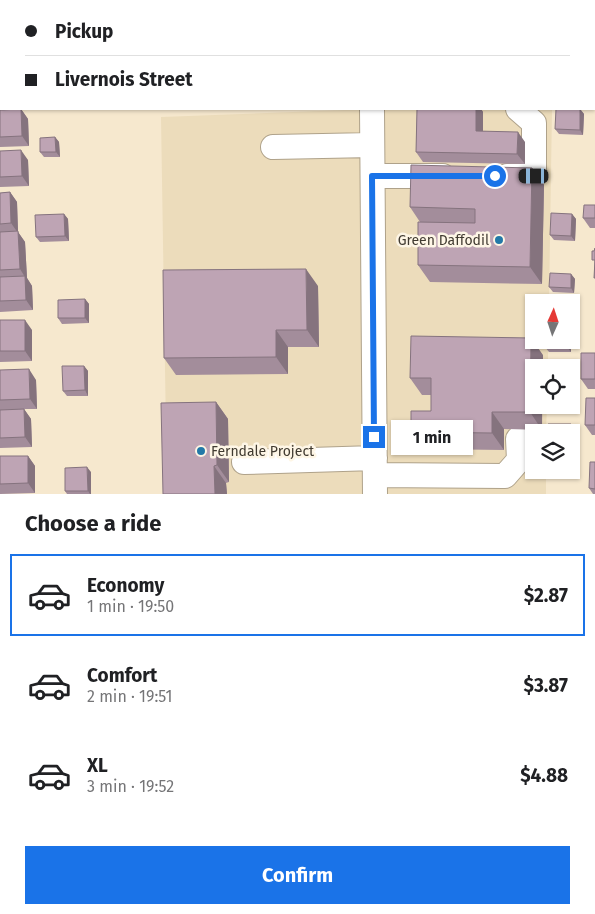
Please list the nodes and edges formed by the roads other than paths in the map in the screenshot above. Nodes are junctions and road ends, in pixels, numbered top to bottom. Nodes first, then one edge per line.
1 (372, 110) edge
2 (519, 110) edge
3 (372, 145) junction
4 (274, 147) dead end
5 (372, 176) junction
6 (518, 439) dead end
7 (244, 462) dead end
8 (375, 476) edge

1 - 3 street
2 - 5 street
3 - 4 street
3 - 5 street
5 - 8 street
6 - 8 street
7 - 8 street

